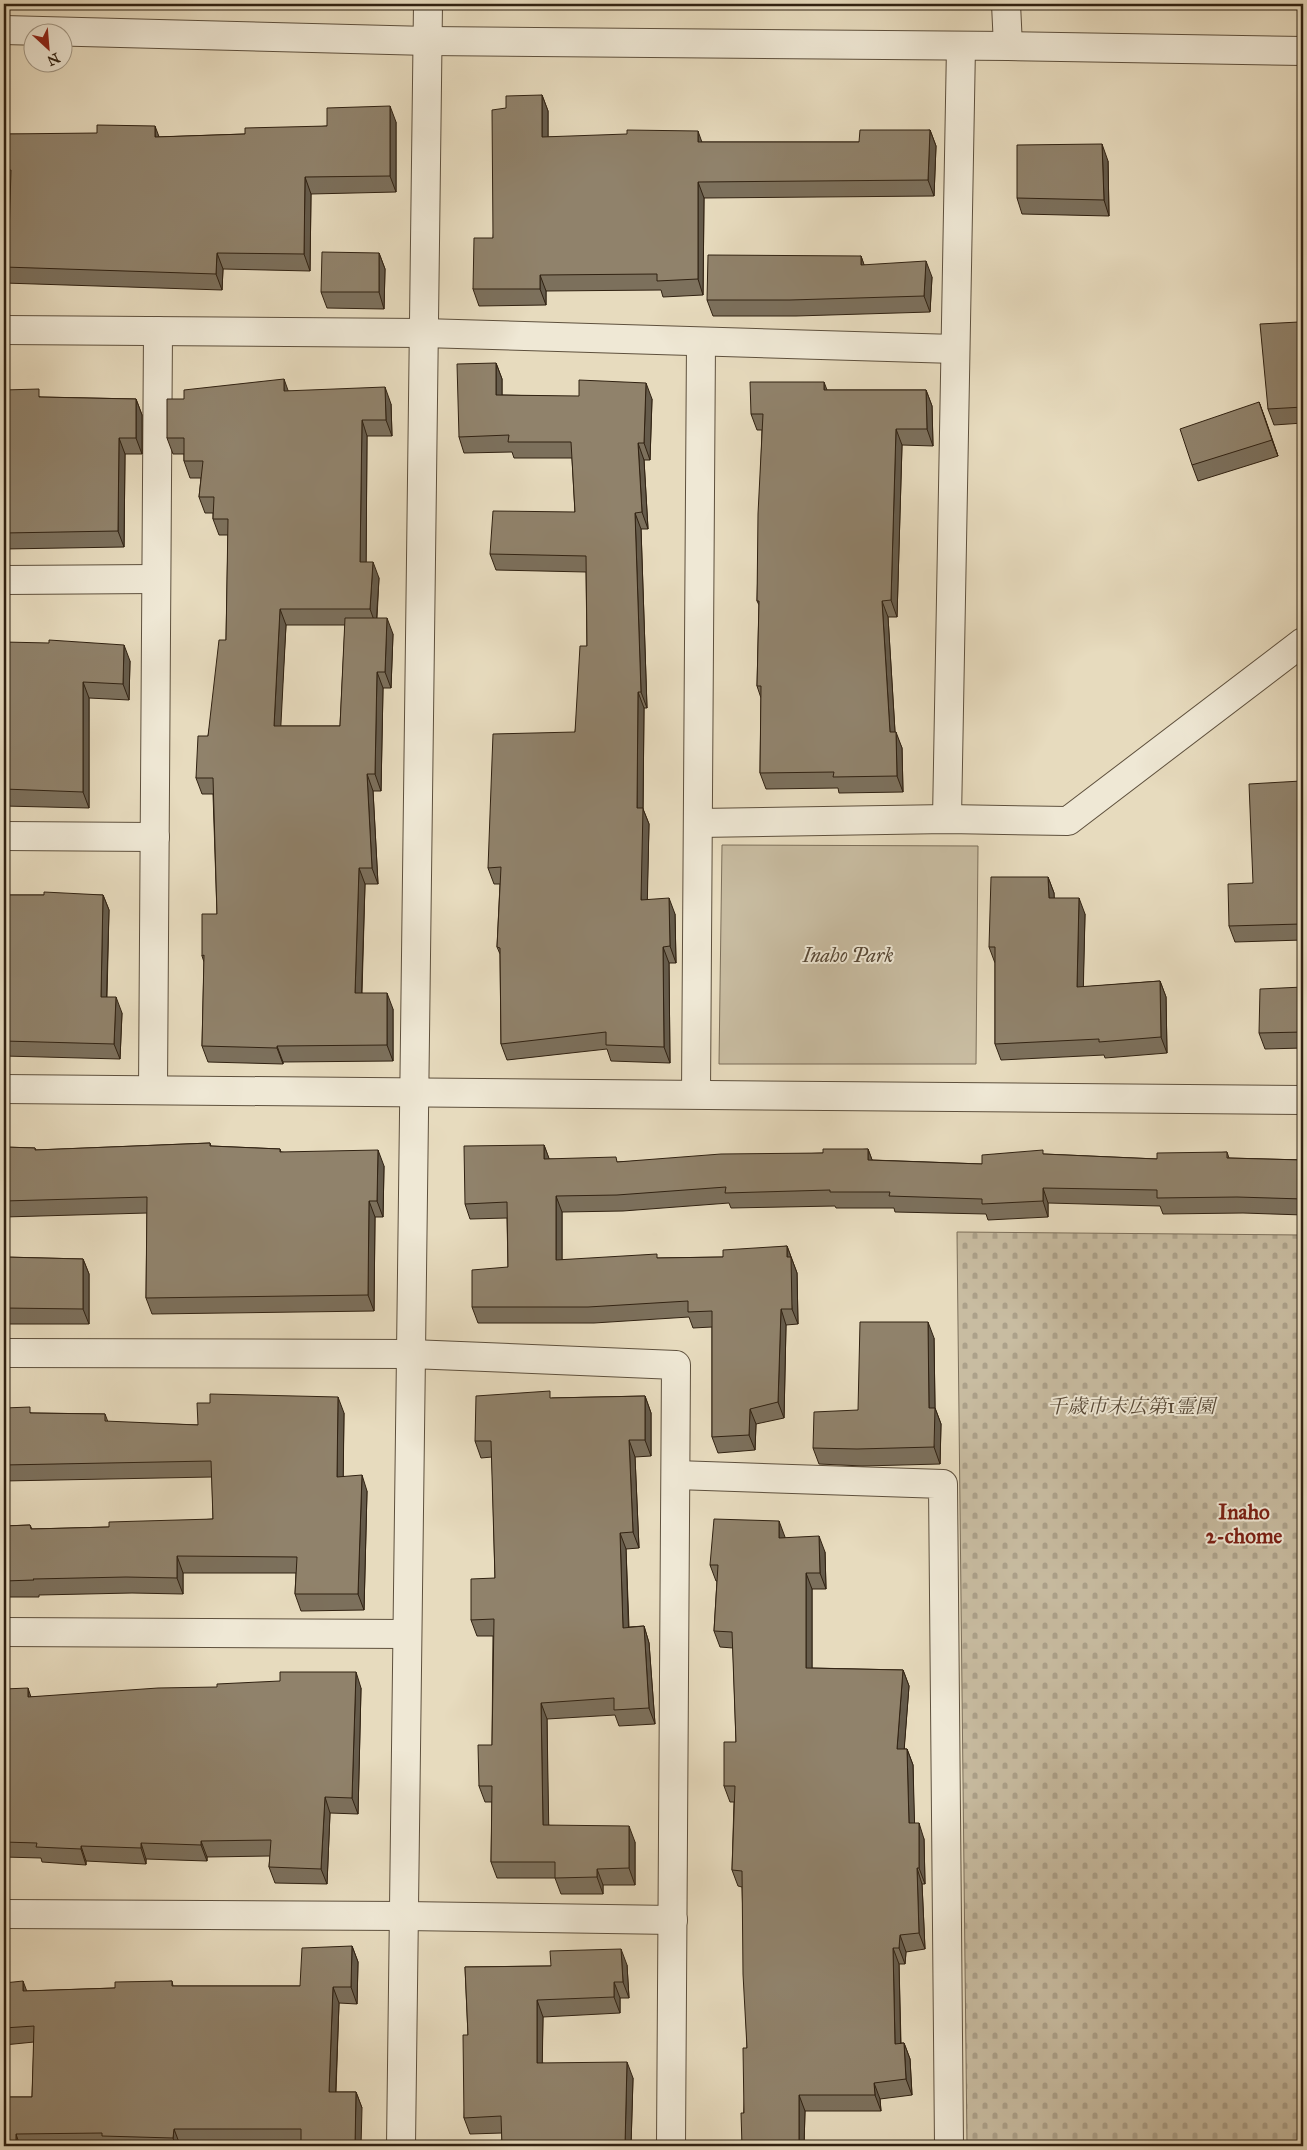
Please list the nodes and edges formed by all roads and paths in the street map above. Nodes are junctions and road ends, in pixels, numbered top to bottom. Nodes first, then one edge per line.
1 (428, 4) edge
2 (1006, 4) edge
3 (4, 30) edge
4 (428, 41) junction
5 (961, 46) junction
6 (1008, 46) junction
7 (1303, 51) edge
8 (4, 330) edge
9 (158, 331) junction
10 (423, 333) junction
11 (701, 342) junction
12 (955, 349) junction
13 (156, 579) junction
14 (4, 580) edge
15 (1303, 642) edge
16 (947, 819) junction
17 (698, 822) junction
18 (4, 836) edge
19 (155, 837) junction
20 (4, 1089) edge
21 (153, 1090) junction
22 (414, 1091) junction
23 (696, 1094) junction
24 (1303, 1100) edge
25 (4, 1353) edge
26 (411, 1354) junction
27 (676, 1474) junction
28 (4, 1632) edge
29 (407, 1634) junction
30 (4, 1914) edge
31 (404, 1916) junction
32 (673, 1920) junction
33 (401, 2146) edge
34 (671, 2146) edge
35 (949, 2146) edge

1 - 4 street
2 - 6 street
3 - 4 street
4 - 5 street
4 - 10 street
5 - 6 street
5 - 12 street
6 - 7 street
8 - 9 street
9 - 10 street
9 - 13 street
10 - 11 street
10 - 22 street
11 - 12 street
11 - 17 street
12 - 16 street
13 - 14 street
13 - 19 street
15 - 16 street
16 - 17 street
17 - 23 street
18 - 19 street
19 - 21 street
20 - 21 street
21 - 22 street
22 - 23 street
22 - 26 street
23 - 24 street
25 - 26 street
26 - 27 street
26 - 29 street
27 - 32 street
27 - 35 street
28 - 29 street
29 - 31 street
30 - 31 street
31 - 32 street
31 - 33 street
32 - 34 street

